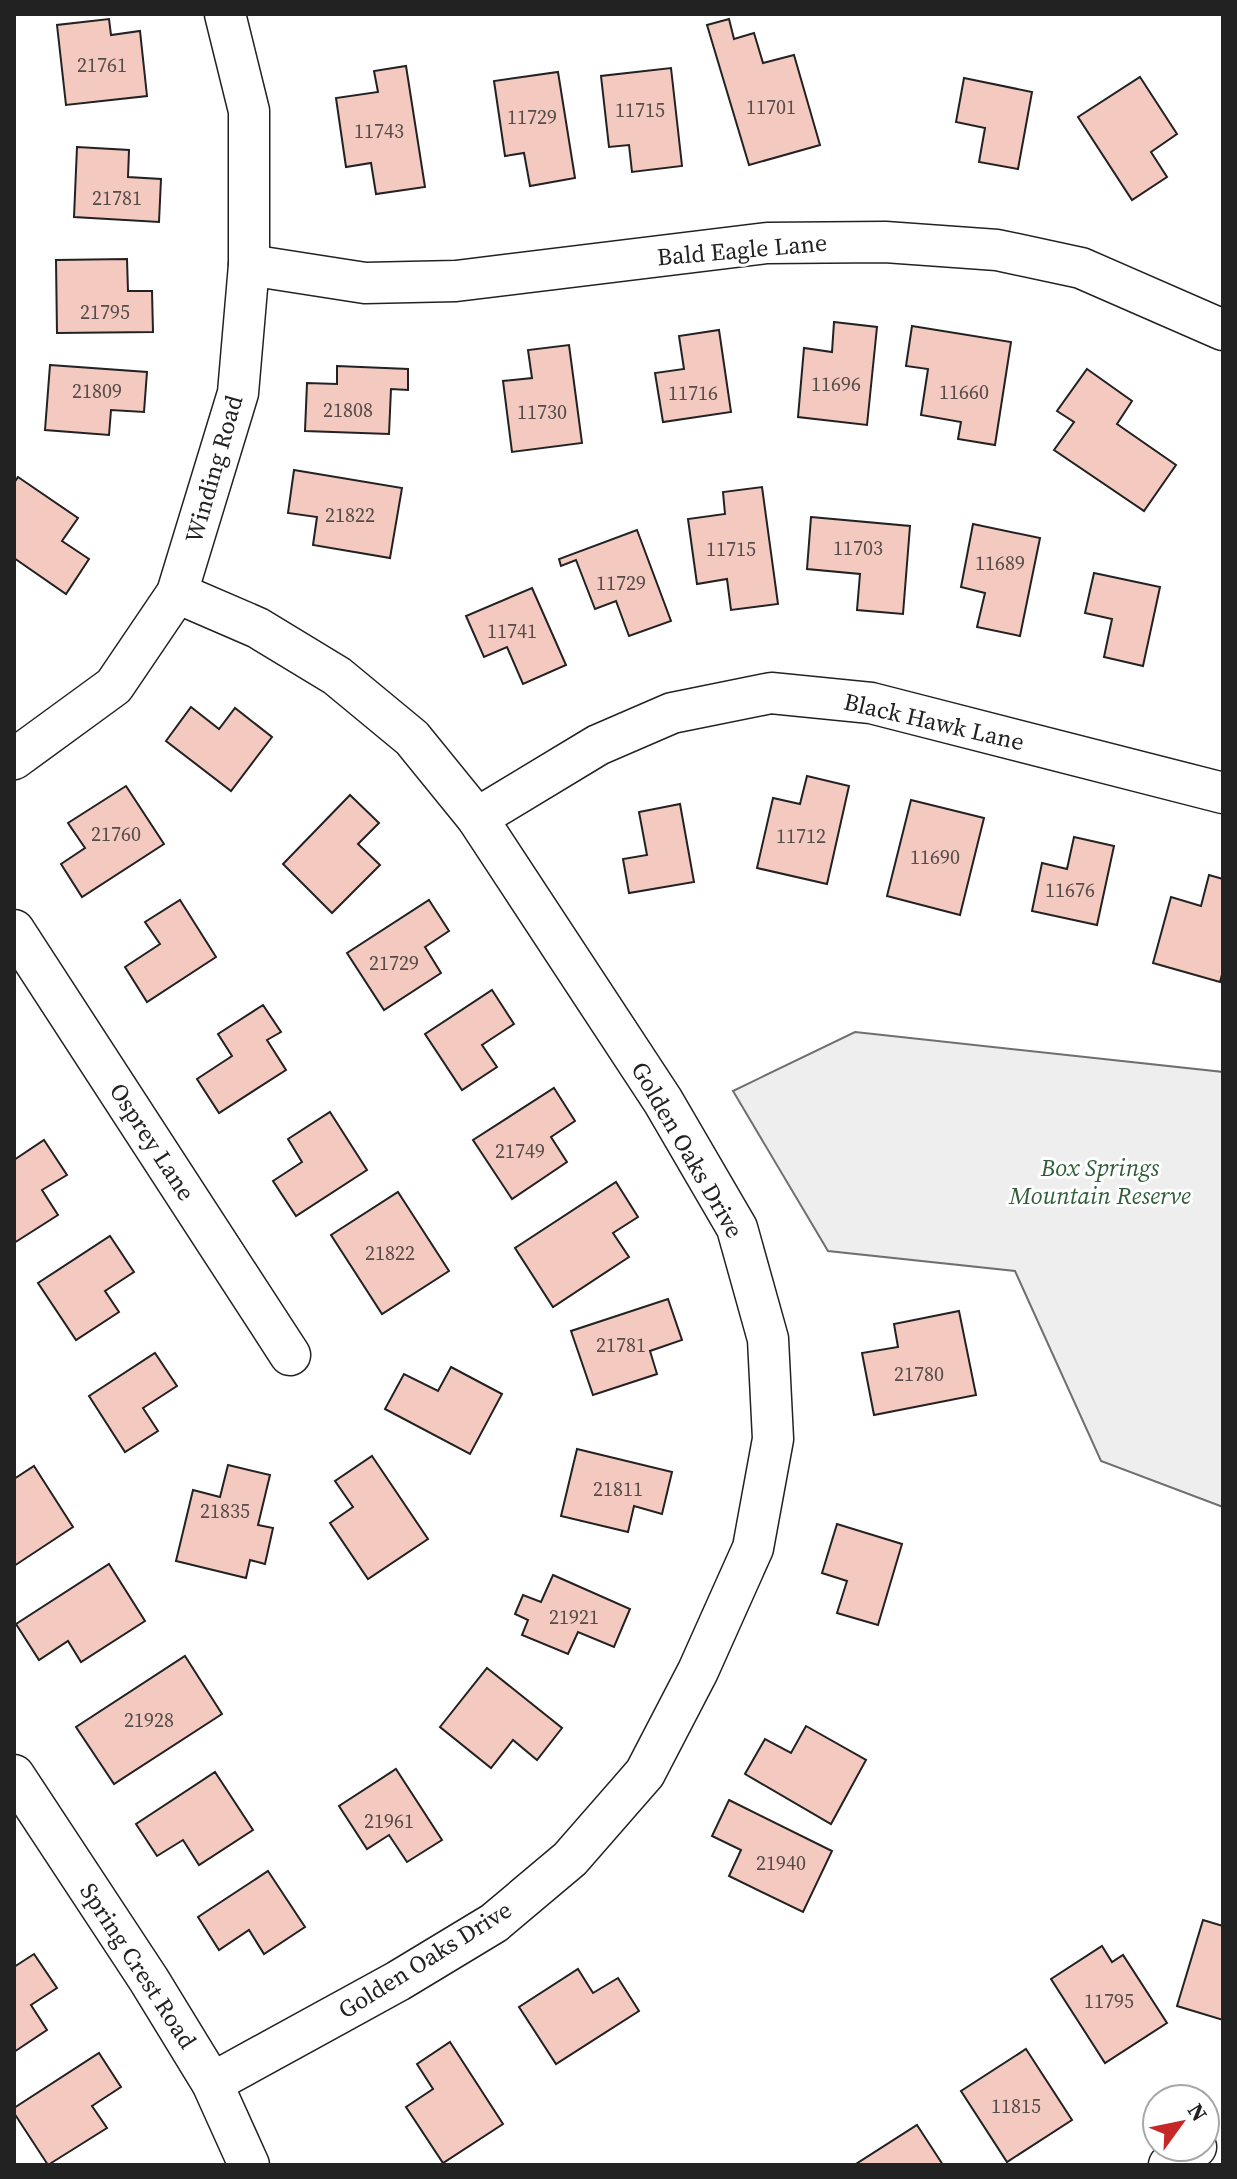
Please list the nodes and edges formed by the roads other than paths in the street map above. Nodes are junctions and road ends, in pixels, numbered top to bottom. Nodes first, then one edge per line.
1 (225, 14) edge
2 (249, 265) junction
3 (1223, 330) edge
4 (177, 593) junction
5 (14, 759) edge
6 (1223, 793) edge
7 (477, 818) junction
8 (14, 930) edge
9 (290, 1355) dead end
10 (14, 1775) edge
11 (212, 2083) junction
12 (249, 2165) edge

1 - 2 street, Winding Road
2 - 3 street, Bald Eagle Lane
2 - 4 street, Winding Road
4 - 5 street, Winding Road
4 - 7 street, Golden Oaks Drive
6 - 7 street, Black Hawk Lane
7 - 11 street, Golden Oaks Drive
8 - 9 street, Osprey Lane
10 - 11 street, Spring Crest Road
11 - 12 street, Spring Crest Road

